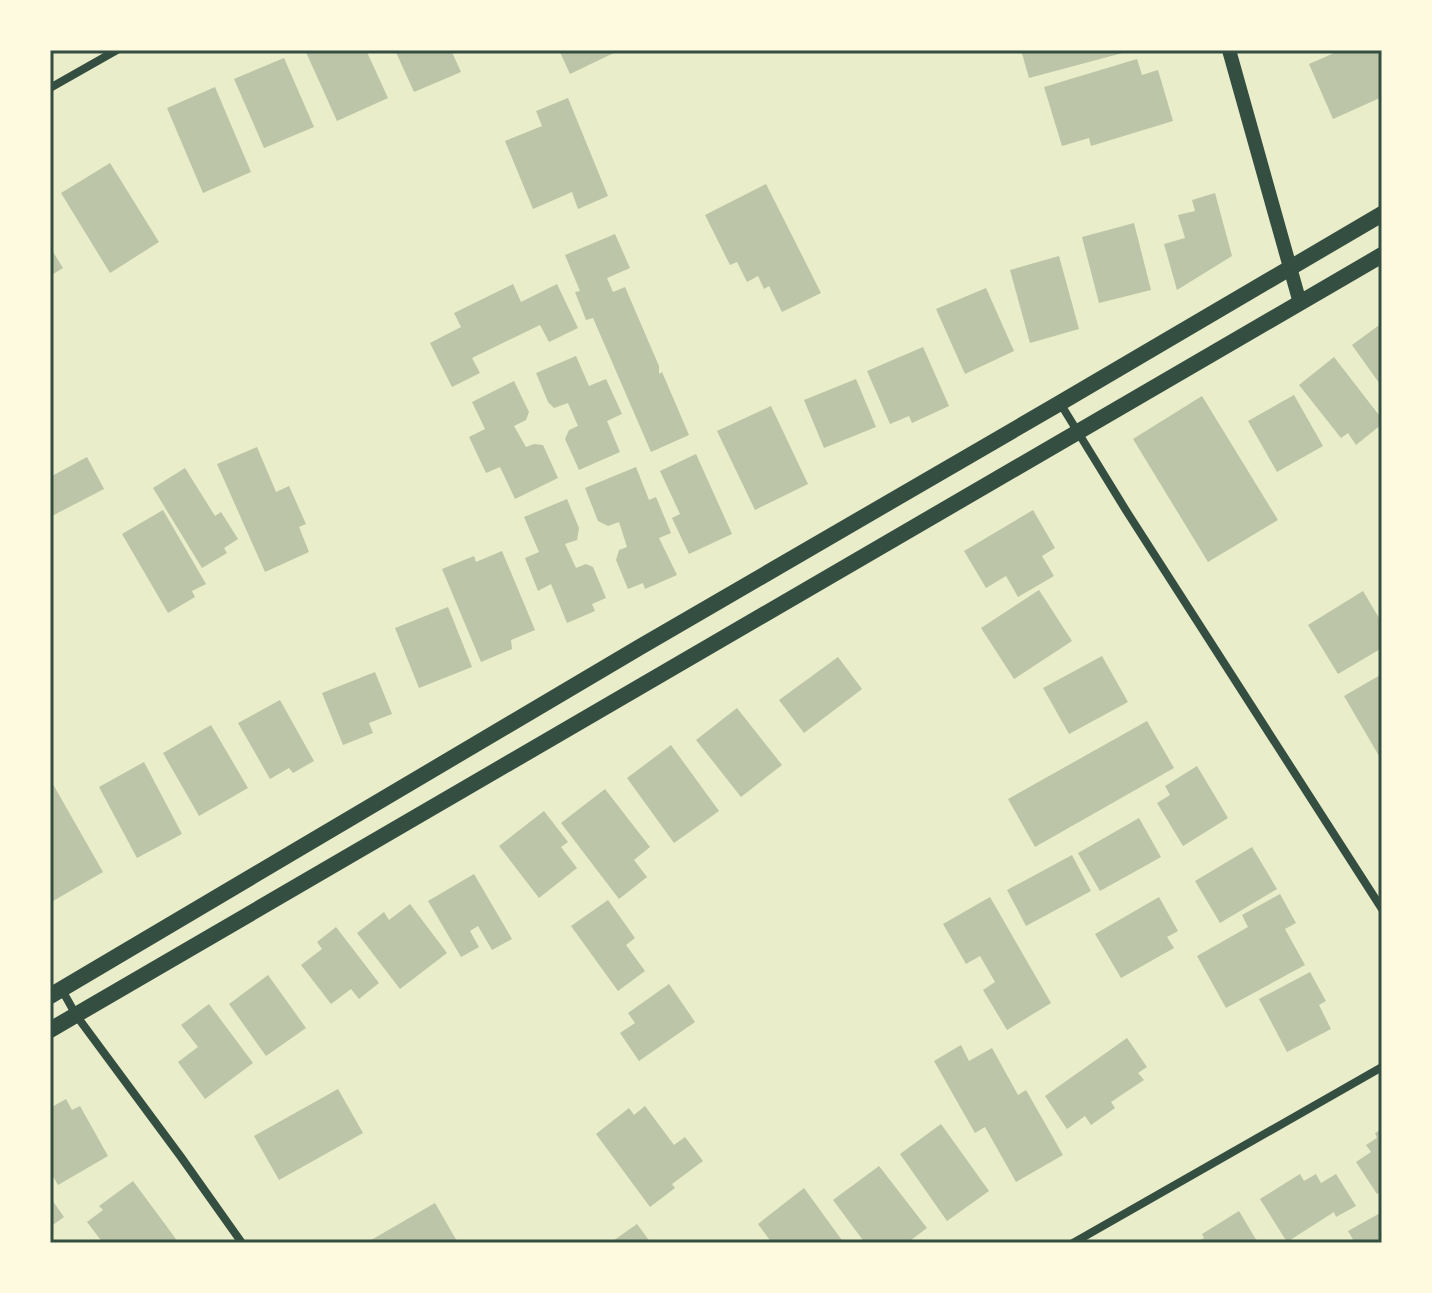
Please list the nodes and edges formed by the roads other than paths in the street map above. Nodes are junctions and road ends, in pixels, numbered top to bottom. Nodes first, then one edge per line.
1 (117, 50) edge
2 (1229, 50) edge
3 (50, 88) edge
4 (1382, 214) edge
5 (1382, 255) edge
6 (1290, 268) junction
7 (1300, 303) junction
8 (1060, 403) junction
9 (1078, 433) junction
10 (1382, 909) edge
11 (56, 992) edge
12 (76, 1015) junction
13 (50, 1030) edge
14 (1382, 1067) edge
15 (242, 1243) edge
16 (1073, 1243) edge

1 - 3 street
2 - 6 street
4 - 6 main road
5 - 7 main road
6 - 7 street
6 - 8 main road
7 - 9 main road
8 - 9 street
8 - 11 main road
9 - 10 street
9 - 12 main road
11 - 12 street
12 - 13 main road
12 - 15 street
14 - 16 street

